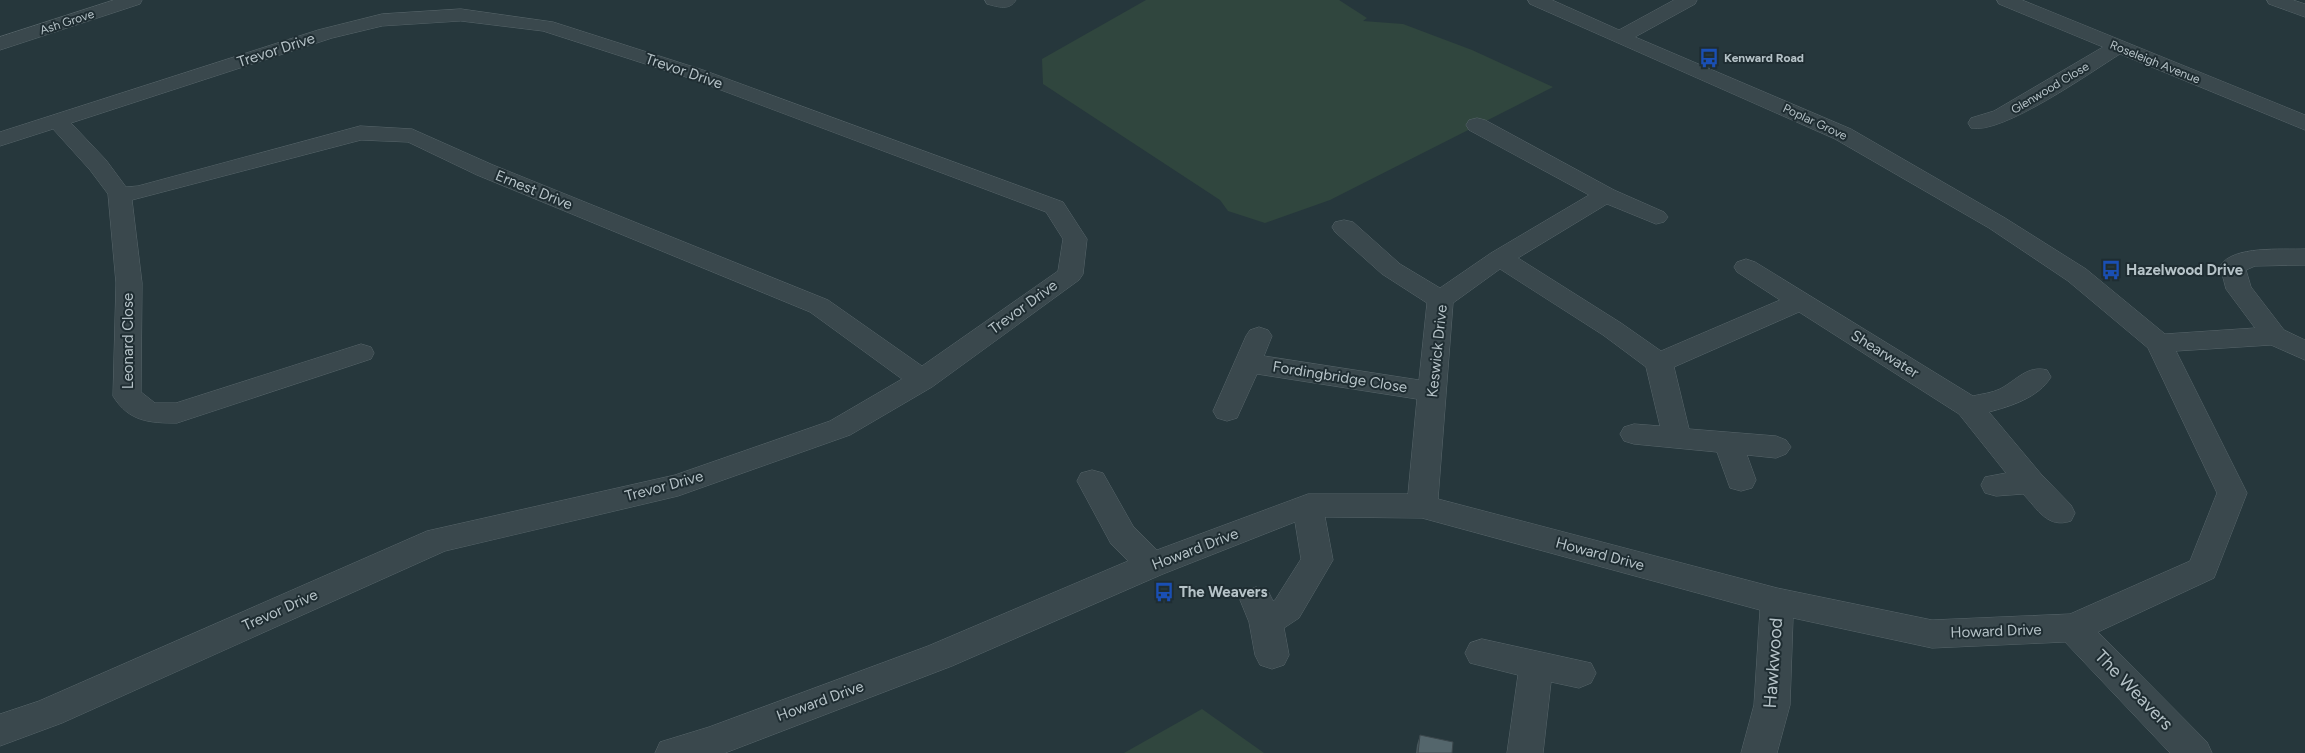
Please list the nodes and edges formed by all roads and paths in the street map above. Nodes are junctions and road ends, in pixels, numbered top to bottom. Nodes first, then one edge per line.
1 (133, 0) edge
2 (994, 0) edge
3 (1007, 0) edge
4 (1537, 0) edge
5 (1688, 0) edge
6 (2006, 0) edge
7 (2276, 0) edge
8 (2305, 11) edge
9 (1620, 38) junction
10 (0, 44) edge
11 (2118, 47) junction
12 (57, 121) junction
13 (1979, 123) dead end
14 (2305, 123) edge
15 (1477, 125) dead end
16 (0, 139) edge
17 (120, 194) junction
18 (1606, 194) junction
19 (1656, 217) dead end
20 (1344, 228) dead end
21 (2305, 257) edge
22 (1500, 258) junction
23 (1746, 267) dead end
24 (2077, 275) joint
25 (1440, 300) junction
26 (1801, 301) junction
27 (1259, 336) dead end
28 (2275, 336) junction
29 (2159, 343) junction
30 (2305, 351) edge
31 (362, 353) dead end
32 (1247, 363) junction
33 (1658, 363) junction
34 (2036, 377) dead end
35 (922, 380) junction
36 (1432, 392) junction
37 (1969, 407) junction
38 (1227, 411) dead end
39 (1634, 434) dead end
40 (1677, 436) junction
41 (1728, 441) junction
42 (1776, 447) dead end
43 (1741, 480) dead end
44 (1092, 481) dead end
45 (2030, 482) junction
46 (1996, 485) dead end
47 (1308, 505) junction
48 (1422, 506) junction
49 (2060, 513) dead end
50 (1152, 565) junction
51 (1777, 601) junction
52 (2073, 628) junction
53 (1482, 653) dead end
54 (1272, 655) dead end
55 (1536, 664) junction
56 (1578, 674) dead end
57 (0, 730) edge
58 (673, 753) edge
59 (1524, 753) edge
60 (1759, 753) edge
61 (2194, 753) edge

1 - 10 street, Ash Grove
2 - 3 street
4 - 9 street, Poplar Grove
5 - 9 street
6 - 11 street, Roseleigh Avenue
7 - 8 street
9 - 24 street, Poplar Grove
11 - 13 street, Glenwood Close
11 - 14 street, Roseleigh Avenue
12 - 16 street, Trevor Drive
12 - 17 street
12 - 35 street, Trevor Drive
15 - 18 street
17 - 31 street, Leonard Close
17 - 35 street, Ernest Drive
18 - 19 street
18 - 22 street, Keswick Drive
20 - 25 street
21 - 28 street
22 - 25 street, Keswick Drive
22 - 33 street
23 - 26 street, Shearwater
24 - 29 street, Howard Drive
25 - 36 street, Keswick Drive
26 - 33 street
26 - 37 street, Shearwater
27 - 32 street
28 - 29 street
28 - 30 street
29 - 52 street, Howard Drive
32 - 36 street, Fordingbridge Close
32 - 38 street
33 - 40 street
34 - 37 street
35 - 57 street, Trevor Drive
36 - 48 street, Keswick Drive
37 - 45 street, Shearwater
39 - 40 street
40 - 41 street
41 - 42 street
41 - 43 street
44 - 50 street
45 - 46 street
45 - 49 street, Shearwater
47 - 48 street, Howard Drive
47 - 50 street, Howard Drive
47 - 54 street
48 - 51 street, Howard Drive
50 - 58 street, Howard Drive
51 - 52 street, Howard Drive
51 - 60 street, Hawkwood
52 - 61 street, The Weavers
53 - 55 street
55 - 56 street
55 - 59 street

